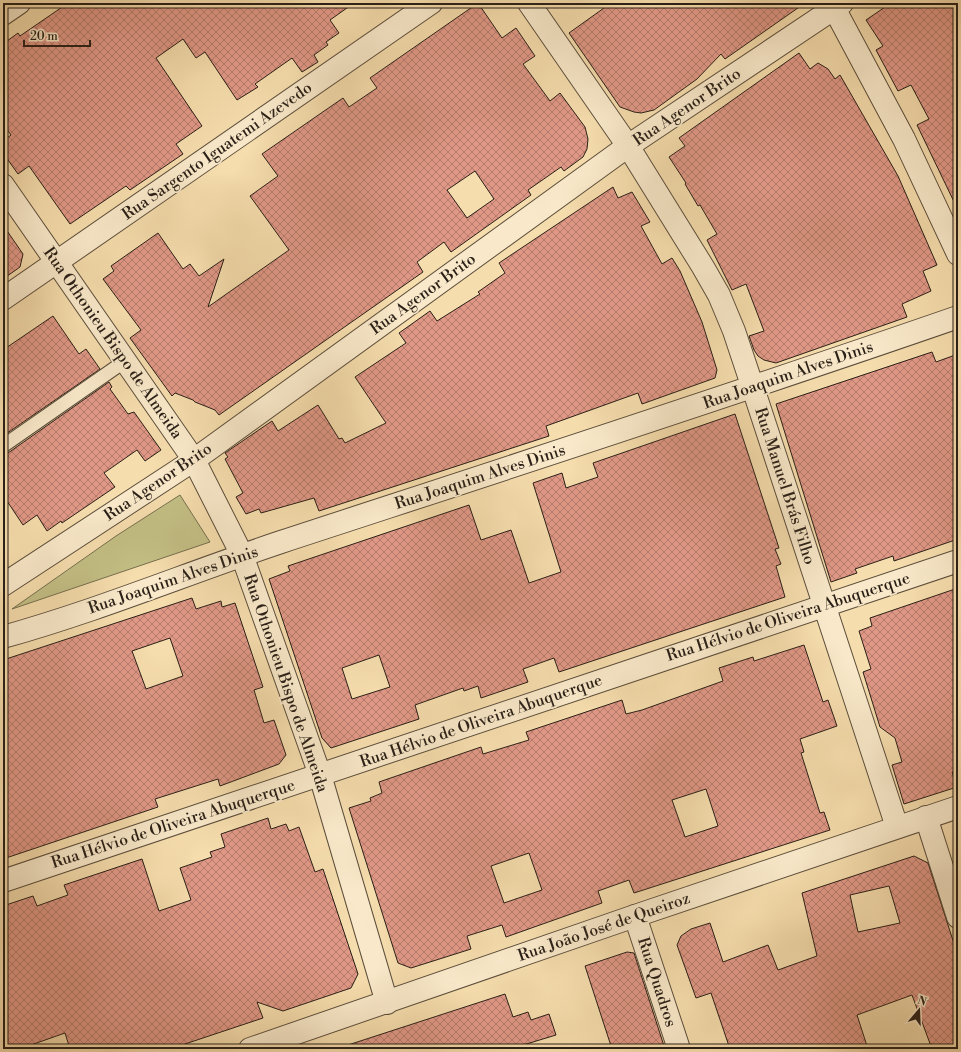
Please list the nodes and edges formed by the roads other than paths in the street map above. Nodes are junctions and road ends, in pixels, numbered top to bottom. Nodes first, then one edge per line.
1 (19, 3) edge
2 (431, 3) edge
3 (529, 3) edge
4 (838, 6) edge
5 (3, 14) edge
6 (628, 146) junction
7 (3, 185) edge
8 (958, 254) edge
9 (57, 261) junction
10 (3, 298) edge
11 (958, 317) edge
12 (125, 361) junction
13 (753, 388) junction
14 (3, 446) edge
15 (194, 460) junction
16 (242, 555) junction
17 (958, 561) edge
18 (3, 585) edge
19 (824, 604) junction
20 (3, 637) edge
21 (320, 775) junction
22 (958, 807) edge
23 (926, 817) junction
24 (897, 827) junction
25 (3, 881) edge
26 (635, 916) junction
27 (958, 917) edge
28 (386, 1003) junction
29 (250, 1049) edge
30 (679, 1049) edge

1 - 5 street
2 - 9 street, Rua Sargento Iguatemi Azevedo
3 - 6 street, Rua Manuel Brás Filho
4 - 6 street, Rua Agenor Brito
4 - 8 street
6 - 13 street, Rua Manuel Brás Filho
6 - 15 street, Rua Agenor Brito
7 - 9 street, Rua Othonieu Bispo de Almeida
9 - 10 street, Rua Sargento Iguatemi Azevedo
9 - 12 street, Rua Othonieu Bispo de Almeida
11 - 13 street, Rua Joaquim Alves Dinis
12 - 14 lane
12 - 15 street, Rua Othonieu Bispo de Almeida
13 - 16 street, Rua Joaquim Alves Dinis
13 - 19 street, Rua Manuel Brás Filho
15 - 16 street, Rua Othonieu Bispo de Almeida
15 - 18 street, Rua Agenor Brito
16 - 20 street, Rua Joaquim Alves Dinis
16 - 21 street, Rua Othonieu Bispo de Almeida
17 - 19 street, Rua Hélvio de Oliveira Abuquerque
19 - 21 street, Rua Hélvio de Oliveira Abuquerque
19 - 24 street, Rua Manuel Brás Filho
21 - 25 street, Rua Hélvio de Oliveira Abuquerque
21 - 28 street, Rua Othonieu Bispo de Almeida
22 - 23 street, Rua João José de Queiroz
23 - 24 street, Rua João José de Queiroz
23 - 27 street
24 - 26 street, Rua João José de Queiroz
26 - 28 street, Rua João José de Queiroz
26 - 30 street, Rua Quadros
28 - 29 street, Rua João José de Queiroz

